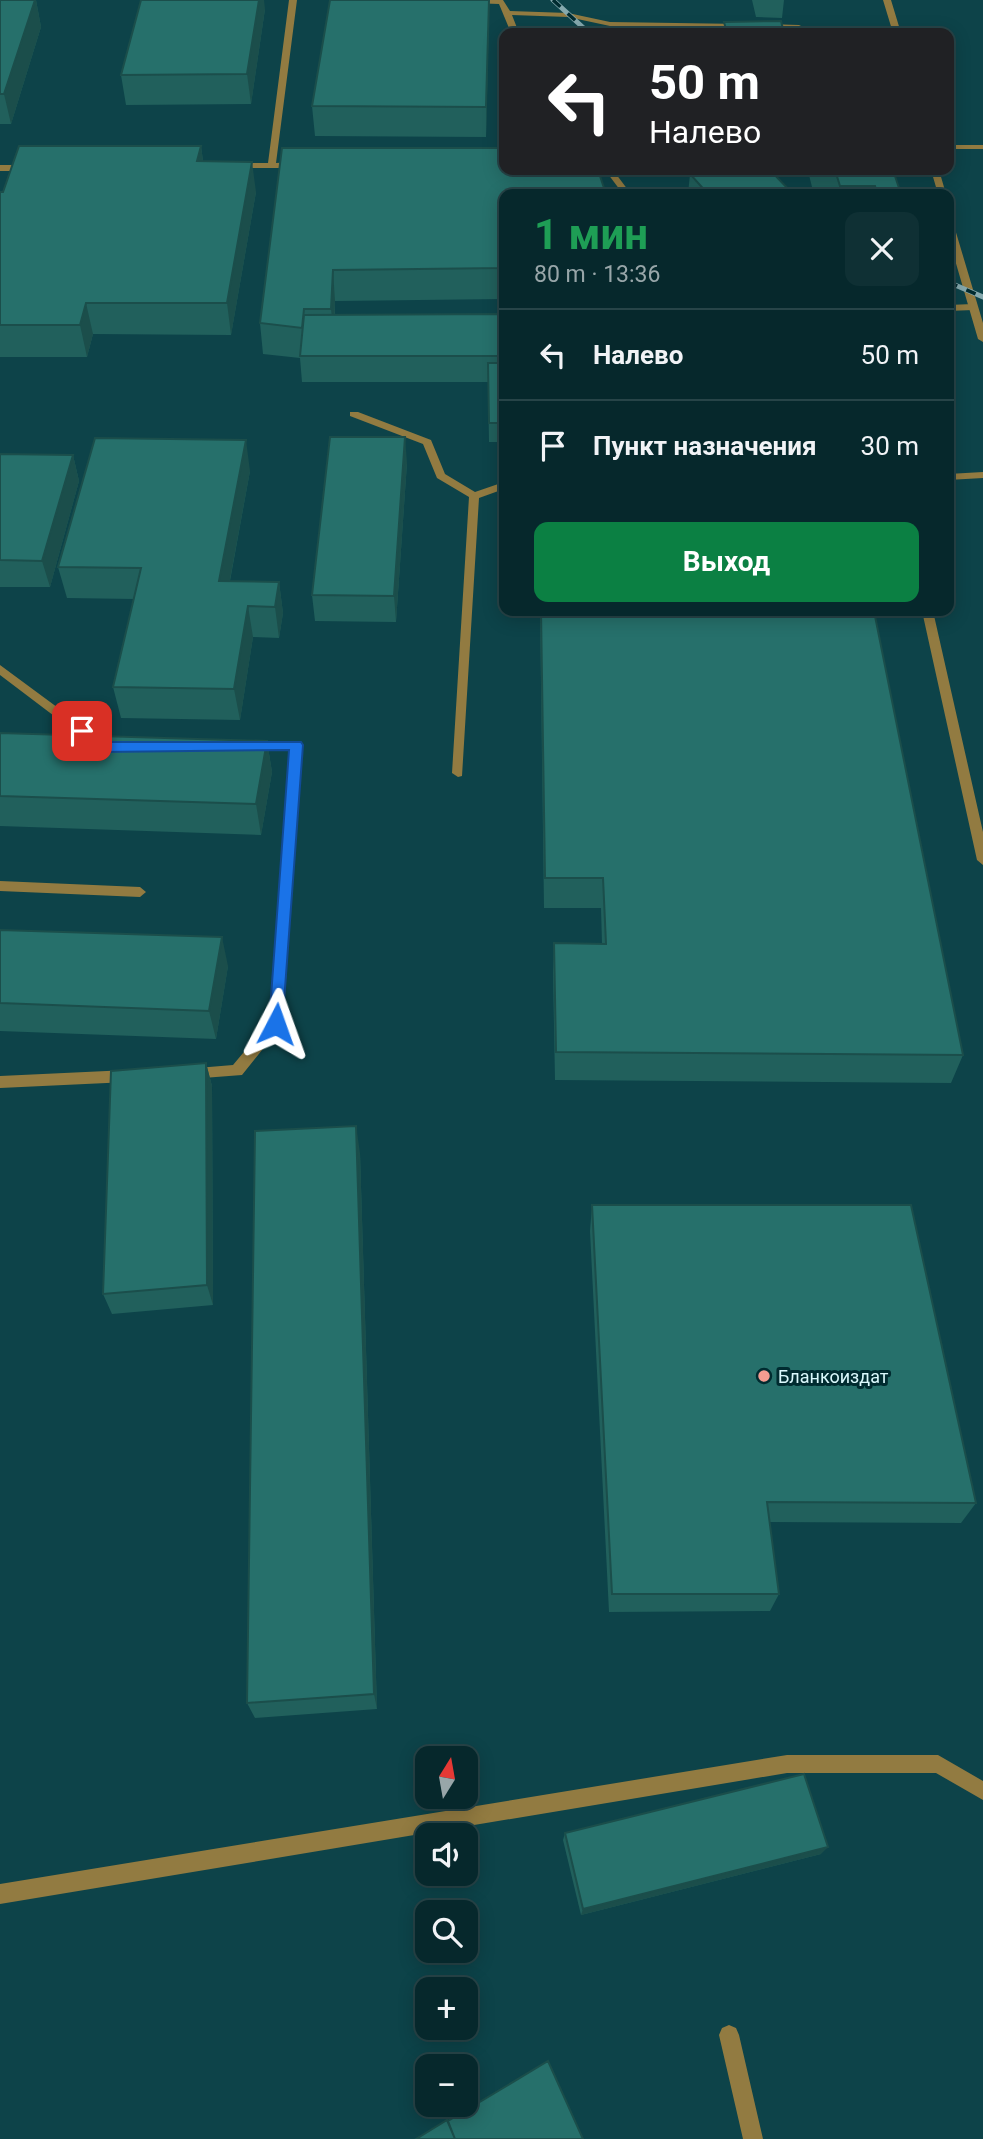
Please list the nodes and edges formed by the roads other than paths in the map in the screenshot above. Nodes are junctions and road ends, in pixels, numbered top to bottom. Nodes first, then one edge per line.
1 (293, 0) edge
2 (887, 0) edge
3 (462, 1) edge
4 (507, 13) junction
5 (745, 26) edge
6 (759, 26) edge
7 (513, 28) edge
8 (799, 28) edge
9 (895, 28) edge
10 (983, 147) edge
11 (954, 148) edge
12 (272, 165) junction
13 (313, 165) edge
14 (231, 166) edge
15 (0, 168) edge
16 (41, 168) edge
17 (954, 240) edge
18 (973, 307) junction
19 (954, 308) edge
20 (983, 339) edge
21 (354, 414) dead end
22 (983, 474) edge
23 (954, 476) edge
24 (499, 487) edge
25 (474, 496) junction
26 (928, 616) edge
27 (0, 669) edge
28 (241, 746) edge
29 (116, 747) edge
30 (458, 773) dead end
31 (983, 860) edge
32 (0, 886) edge
33 (140, 892) dead end
34 (181, 1074) edge
35 (139, 1076) edge
36 (0, 1082) edge
37 (983, 1791) edge
38 (0, 1894) edge
39 (729, 2035) dead end
40 (753, 2139) edge

1 - 12 street
2 - 9 street
3 - 4 street
4 - 5 street
4 - 7 street
6 - 8 street
10 - 11 street
12 - 13 street
12 - 14 street
15 - 16 street
17 - 18 street
18 - 19 street
18 - 20 street
21 - 25 street
22 - 23 street
24 - 25 street
25 - 30 street
26 - 31 street
27 - 29 street
28 - 34 street
32 - 33 street
35 - 36 street
37 - 38 street
39 - 40 street

